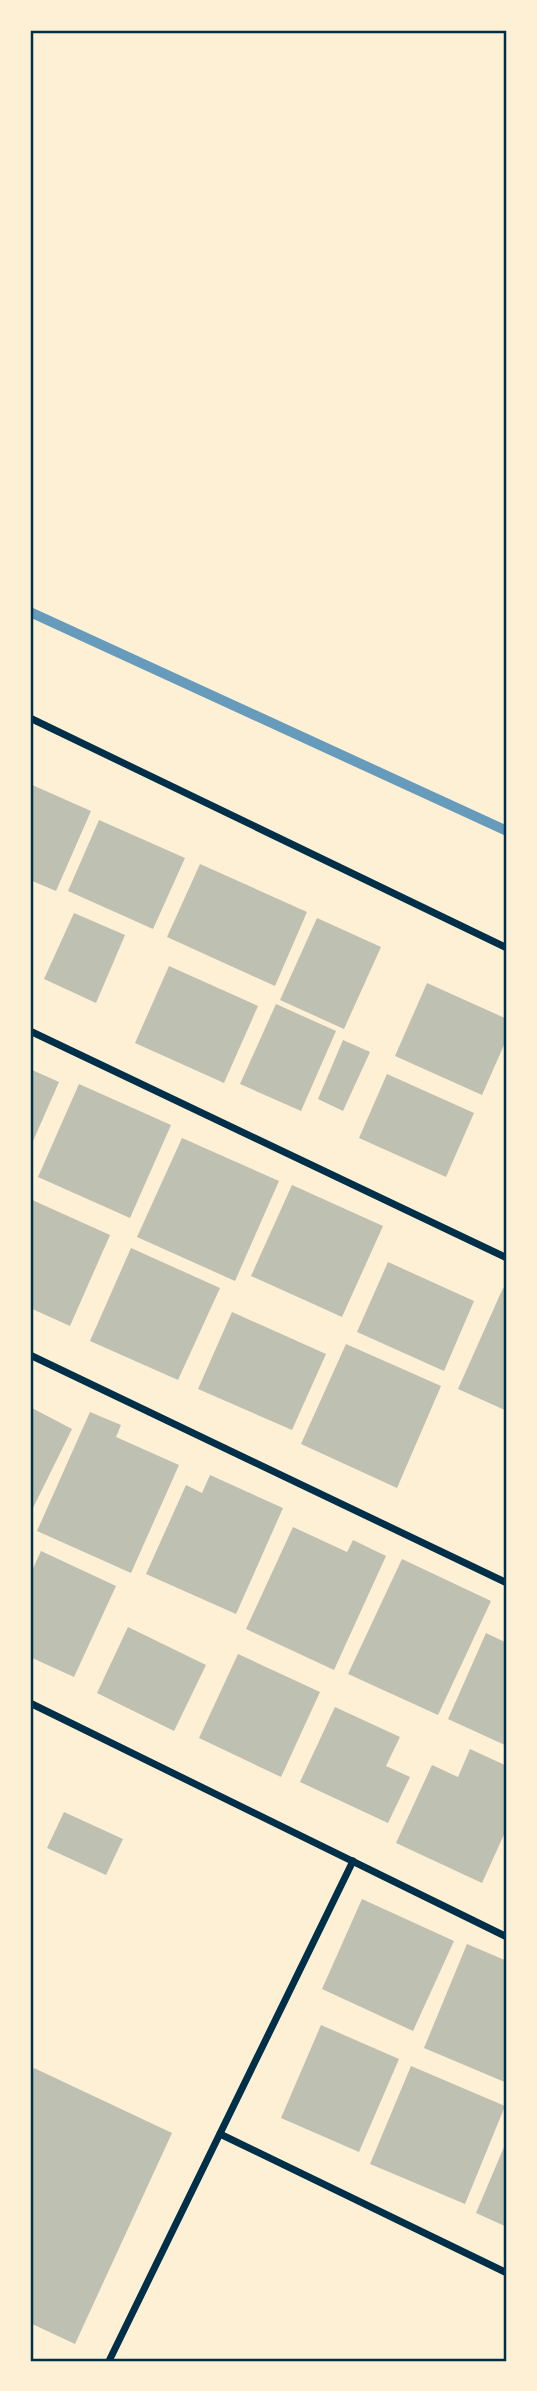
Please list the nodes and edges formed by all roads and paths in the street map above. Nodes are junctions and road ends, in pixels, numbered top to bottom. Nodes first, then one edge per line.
1 (30, 718) edge
2 (507, 948) edge
3 (30, 1031) edge
4 (507, 1258) edge
5 (30, 1355) edge
6 (507, 1583) edge
7 (30, 1703) edge
8 (353, 1861) junction
9 (507, 1937) edge
10 (220, 2134) junction
11 (507, 2273) edge
12 (109, 2361) edge

1 - 2 street
3 - 4 street
5 - 6 street
7 - 8 street
8 - 9 street
8 - 10 street
10 - 11 street
10 - 12 street

